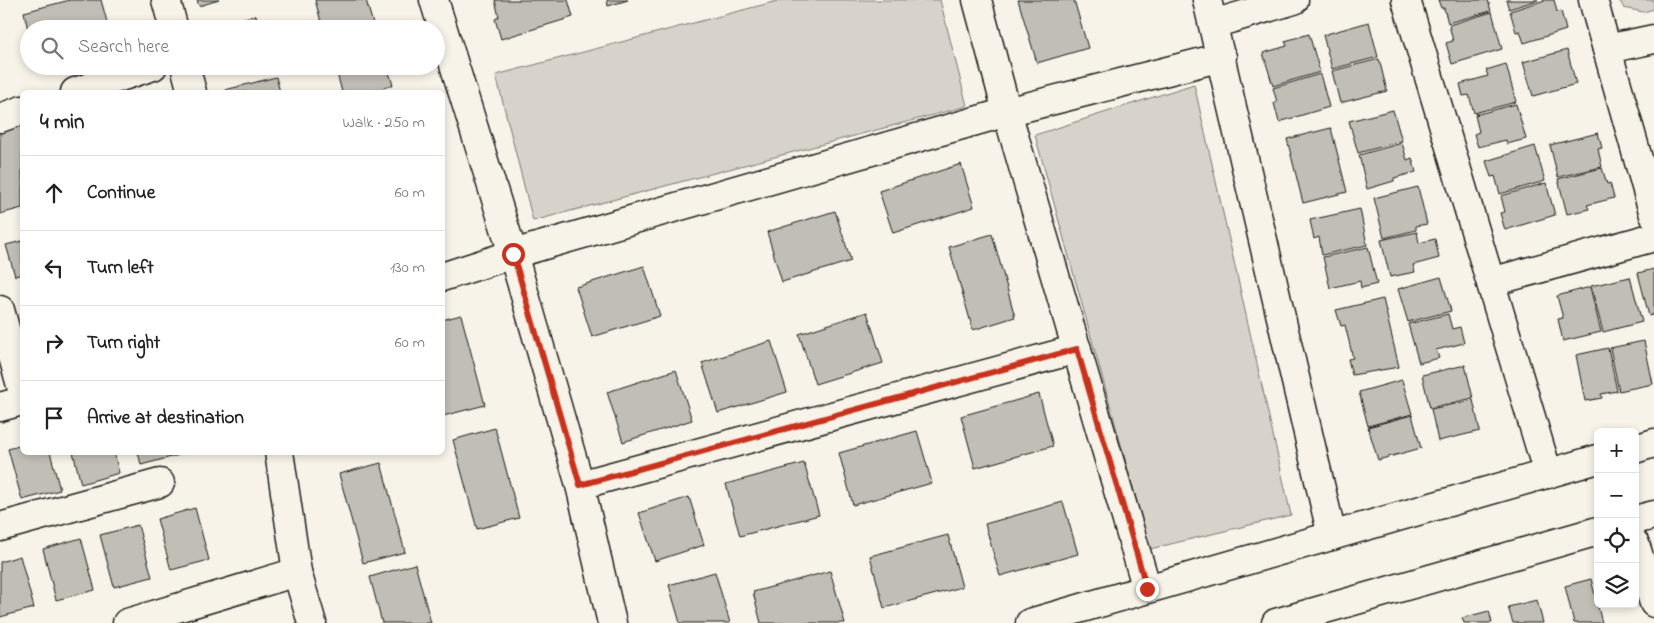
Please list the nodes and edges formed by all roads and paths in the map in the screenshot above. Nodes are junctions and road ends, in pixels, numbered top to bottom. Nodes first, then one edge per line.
1 (166, 0) edge
2 (434, 0) edge
3 (977, 0) edge
4 (1294, 0) edge
5 (1406, 0) edge
6 (1593, 0) edge
7 (1210, 12) edge
8 (172, 20) edge
9 (440, 20) edge
10 (445, 35) edge
11 (1654, 39) edge
12 (1607, 49) junction
13 (1222, 57) junction
14 (126, 75) edge
15 (187, 75) edge
16 (81, 90) edge
17 (191, 90) edge
18 (20, 111) edge
19 (1007, 112) junction
20 (0, 118) edge
21 (1654, 215) edge
22 (1654, 237) edge
23 (513, 254) junction
24 (445, 275) edge
25 (1491, 282) junction
26 (0, 310) edge
27 (1077, 349) junction
28 (20, 382) edge
29 (20, 402) edge
30 (0, 408) edge
31 (1654, 443) edge
32 (1639, 448) edge
33 (279, 455) edge
34 (1594, 460) edge
35 (1548, 474) junction
36 (160, 483) dead end
37 (580, 485) junction
38 (1654, 515) edge
39 (1639, 519) edge
40 (0, 527) edge
41 (1594, 532) edge
42 (1332, 536) junction
43 (1639, 556) edge
44 (297, 572) junction
45 (1147, 589) junction
46 (1654, 603) edge
47 (127, 623) edge
48 (312, 623) edge
49 (612, 623) edge
50 (1030, 623) edge
51 (1276, 623) edge

1 - 8 street
2 - 9 street
3 - 19 street
4 - 7 street
5 - 25 street
6 - 12 street
7 - 13 street
10 - 23 street
11 - 12 street
12 - 21 street
13 - 19 street
13 - 42 street
14 - 16 street
15 - 17 street
18 - 20 street
19 - 23 street
19 - 27 street
22 - 25 street
23 - 24 street
23 - 37 street
25 - 35 street
26 - 28 street
27 - 37 street
27 - 45 street
29 - 30 street
31 - 32 street
33 - 44 street
34 - 35 street
35 - 42 street
36 - 40 street
37 - 49 street
38 - 39 street
41 - 51 street
42 - 45 street
43 - 46 street
44 - 47 street
44 - 48 street
45 - 50 street

